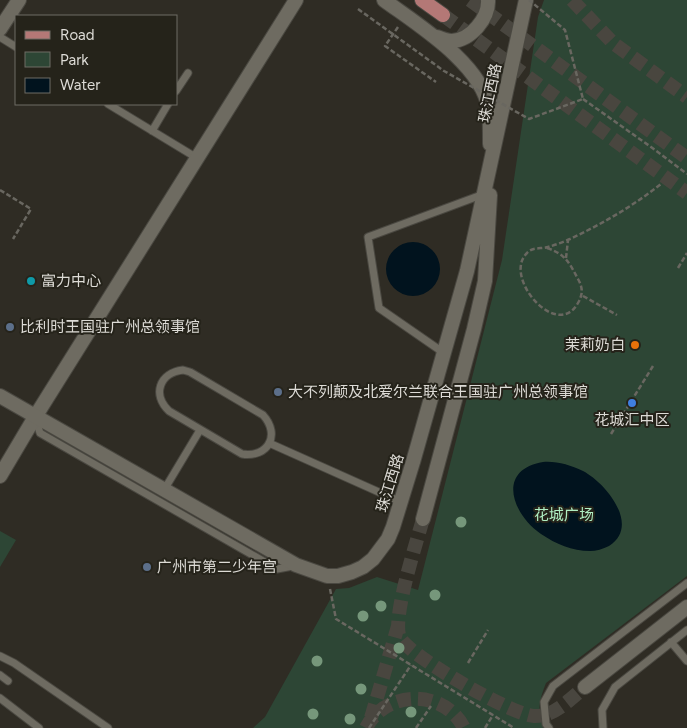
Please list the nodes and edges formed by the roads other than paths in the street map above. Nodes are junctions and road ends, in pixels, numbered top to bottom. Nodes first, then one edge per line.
1 (18, 0) edge
2 (296, 0) edge
3 (384, 0) edge
4 (422, 0) edge
5 (488, 0) edge
6 (528, 0) edge
7 (442, 15) tunnel mouth
8 (0, 30) edge
9 (432, 35) junction
10 (0, 37) edge
11 (15, 46) edge
12 (188, 73) dead end
13 (178, 88) edge
14 (110, 105) edge
15 (167, 105) edge
16 (152, 130) junction
17 (197, 158) junction
18 (491, 164) junction
19 (484, 194) junction
20 (444, 353) junction
21 (0, 396) edge
22 (35, 417) junction
23 (200, 430) junction
24 (269, 444) junction
25 (0, 476) edge
26 (164, 490) junction
27 (401, 502) junction
28 (423, 519) tunnel mouth
29 (296, 565) junction
30 (687, 584) edge
31 (687, 606) edge
32 (687, 630) edge
33 (671, 642) junction
34 (0, 656) edge
35 (687, 662) edge
36 (0, 675) edge
37 (8, 681) dead end
38 (585, 687) tunnel mouth
39 (0, 698) edge
40 (39, 728) edge
41 (108, 728) edge
42 (549, 728) edge
43 (603, 728) edge

1 - 8 main road
2 - 17 main road
3 - 9 main road
4 - 7 main road
5 - 9 main road
6 - 18 main road, 珠江西路
9 - 18 main road
10 - 11 lane
12 - 13 lane
14 - 16 lane
15 - 16 lane
16 - 17 lane
17 - 22 main road
18 - 19 main road, 珠江西路
18 - 28 main road
19 - 20 main road, 珠江西路
19 - 20 lane
20 - 27 main road, 珠江西路
21 - 22 main road, 珠江西路
22 - 25 main road
22 - 26 main road, 珠江西路
22 - 29 lane
23 - 24 lane
23 - 24 lane
23 - 26 lane
24 - 27 lane
26 - 29 main road, 珠江西路
27 - 29 main road, 珠江西路
30 - 42 lane
31 - 38 main road
32 - 33 lane
33 - 35 lane
33 - 43 lane
34 - 41 lane
36 - 37 lane
39 - 40 lane

